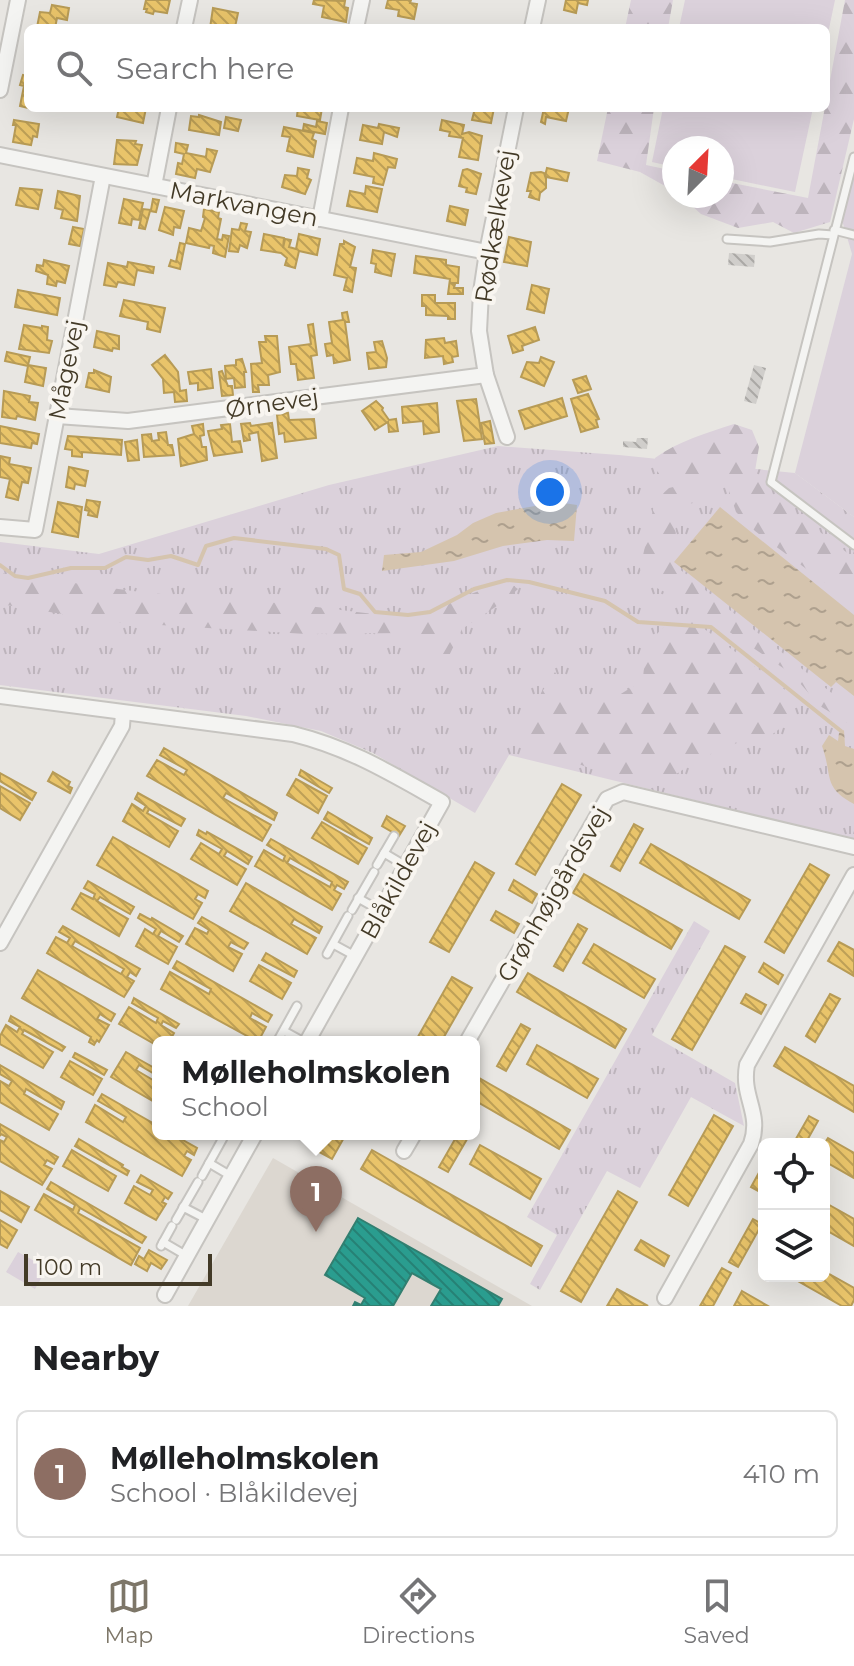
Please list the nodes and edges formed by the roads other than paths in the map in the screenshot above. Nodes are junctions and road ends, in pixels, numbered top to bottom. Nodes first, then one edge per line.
1 (18, 0) edge
2 (190, 0) edge
3 (362, 0) edge
4 (538, 0) edge
5 (185, 24) edge
6 (357, 24) edge
7 (533, 24) edge
8 (0, 90) edge
9 (168, 112) edge
10 (340, 112) edge
11 (515, 112) edge
12 (0, 155) edge
13 (854, 157) edge
14 (103, 176) junction
15 (154, 186) junction
16 (320, 219) junction
17 (834, 232) junction
18 (854, 235) edge
19 (727, 239) dead end
20 (487, 252) junction
21 (486, 375) junction
22 (57, 416) junction
23 (507, 437) dead end
24 (0, 527) edge
25 (854, 545) edge
26 (0, 696) edge
27 (123, 713) junction
28 (394, 836) dead end
29 (854, 847) edge
30 (384, 853) junction
31 (406, 866) junction
32 (854, 875) edge
33 (358, 898) junction
34 (381, 911) junction
35 (0, 943) edge
36 (333, 944) junction
37 (327, 954) dead end
38 (355, 956) junction
39 (297, 1006) dead end
40 (284, 1031) junction
41 (281, 1036) edge
42 (294, 1036) edge
43 (308, 1036) edge
44 (470, 1036) edge
45 (222, 1140) edge
46 (252, 1140) edge
47 (410, 1140) edge
48 (404, 1151) dead end
49 (209, 1163) junction
50 (231, 1177) junction
51 (183, 1207) junction
52 (207, 1220) junction
53 (187, 1256) junction
54 (165, 1295) dead end
55 (665, 1298) dead end

1 - 8 street
2 - 5 street
3 - 6 street
4 - 7 street
9 - 15 street
10 - 16 street
11 - 20 street, Rødkælkevej
12 - 14 street, Markvangen
13 - 17 lane
14 - 15 street, Markvangen
14 - 22 street, Mågevej
15 - 16 street, Markvangen
16 - 20 street, Markvangen
17 - 18 lane
17 - 19 lane
17 - 25 lane
20 - 21 street, Rødkælkevej
21 - 22 street, Ørnevej
21 - 23 street, Rødkælkevej
22 - 24 street, Mågevej
26 - 27 street, Blåkildevej
27 - 31 street, Blåkildevej
27 - 35 street
28 - 30 lane
29 - 44 street, Grønhøjgårdsvej
30 - 31 lane
30 - 33 lane
31 - 34 street, Blåkildevej
32 - 55 street
33 - 34 lane
33 - 36 lane
34 - 38 street, Blåkildevej
36 - 37 lane
36 - 38 lane
38 - 43 street, Blåkildevej
39 - 40 lane
40 - 41 lane
40 - 42 lane
45 - 49 lane
46 - 50 street
47 - 48 street
49 - 50 lane
49 - 51 lane
50 - 52 street
51 - 52 lane
51 - 53 lane
52 - 53 street
53 - 54 street

